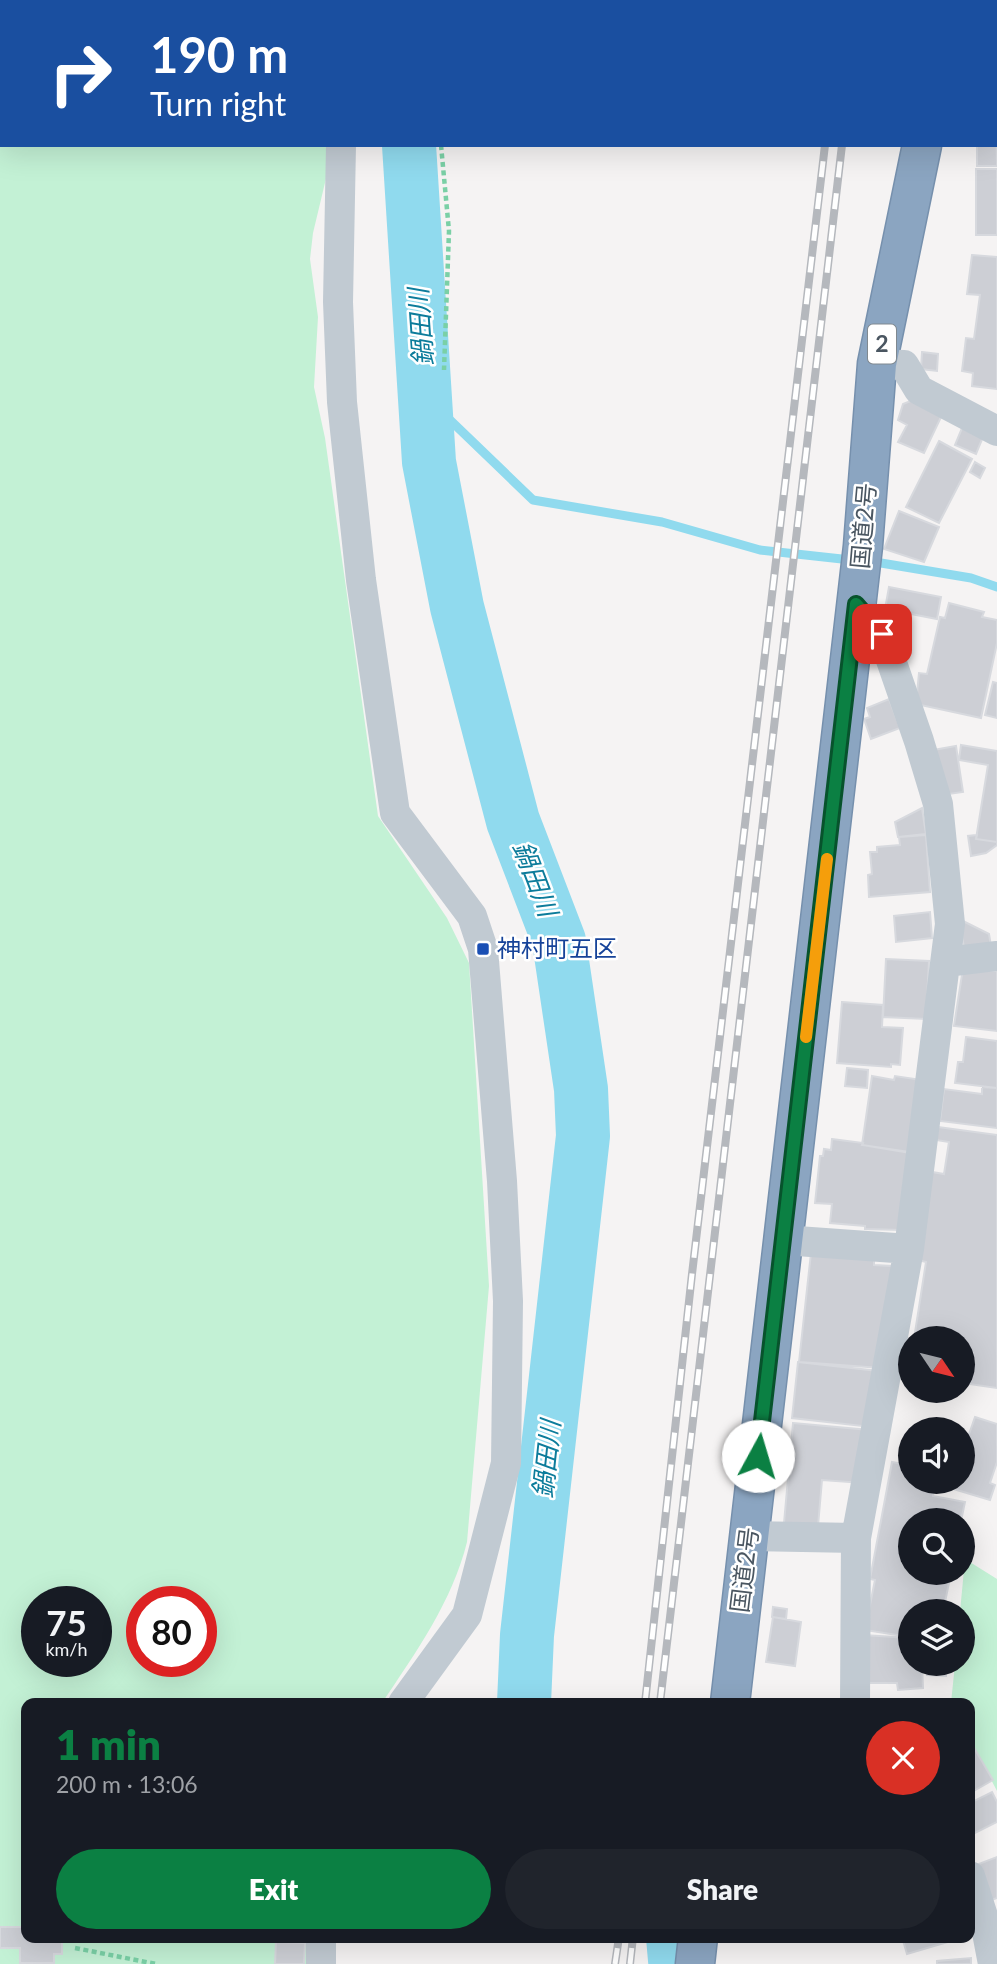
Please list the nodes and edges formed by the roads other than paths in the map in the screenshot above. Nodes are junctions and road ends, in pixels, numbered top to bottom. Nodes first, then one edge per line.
1 (341, 147) edge
2 (922, 147) edge
3 (877, 364) junction
4 (997, 431) edge
5 (860, 575) junction
6 (997, 956) edge
7 (946, 962) junction
8 (783, 1240) junction
9 (909, 1249) junction
10 (749, 1536) junction
11 (856, 1538) junction
12 (407, 1698) edge
13 (731, 1698) edge
14 (855, 1698) edge
15 (975, 1891) edge
16 (321, 1943) edge
17 (697, 1943) edge
18 (710, 1943) edge
19 (321, 1964) edge
20 (695, 1964) edge
21 (708, 1964) edge
22 (993, 1964) edge

1 - 12 street
2 - 3 highway, 国道2号 / 2
3 - 4 street
3 - 5 highway, 国道2号 / 2
5 - 7 street
5 - 8 highway, 国道2号 / 2
6 - 7 street
7 - 9 street
8 - 9 street
8 - 10 highway, 国道2号 / 2
9 - 11 street
10 - 11 street
10 - 13 highway, 国道2号 / 2
11 - 14 street
15 - 22 street
16 - 19 street
17 - 20 highway
18 - 21 highway

